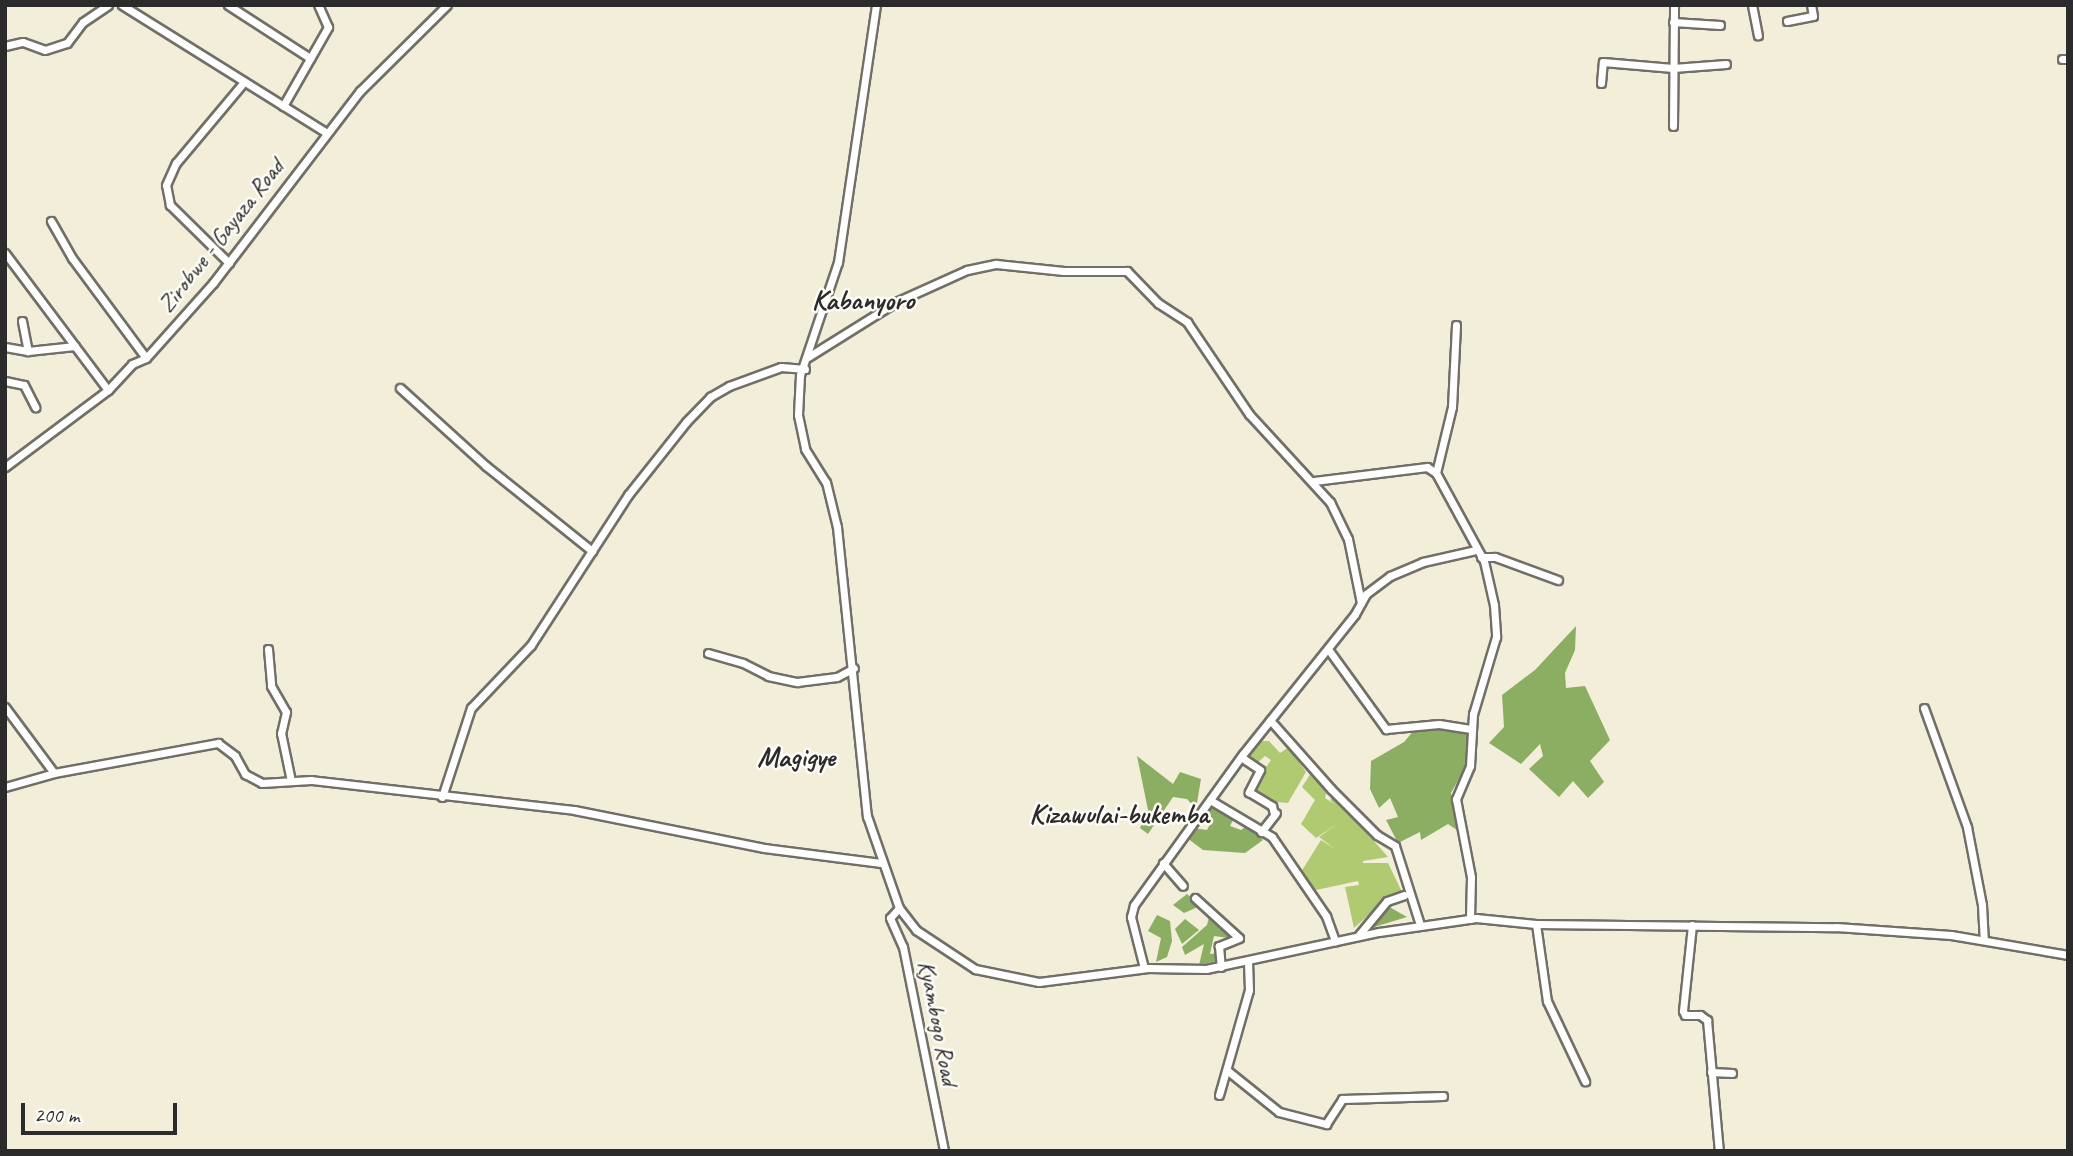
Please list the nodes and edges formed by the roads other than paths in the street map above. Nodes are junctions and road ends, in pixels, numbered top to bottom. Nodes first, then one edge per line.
1 (107, 5) edge
2 (122, 5) edge
3 (228, 5) edge
4 (318, 5) edge
5 (447, 5) edge
6 (876, 5) edge
7 (1674, 5) edge
8 (1752, 5) edge
9 (1811, 5) edge
10 (1787, 21) dead end
11 (1673, 22) junction
12 (1720, 24) dead end
13 (1758, 35) dead end
14 (5, 46) edge
15 (310, 58) junction
16 (1726, 64) dead end
17 (1673, 68) junction
18 (244, 82) junction
19 (1601, 83) dead end
20 (283, 106) junction
21 (1673, 126) dead end
22 (327, 133) junction
23 (51, 220) dead end
24 (5, 253) edge
25 (229, 263) junction
26 (22, 321) dead end
27 (1456, 326) dead end
28 (75, 346) junction
29 (5, 347) edge
30 (28, 351) junction
31 (808, 357) junction
32 (146, 358) junction
33 (805, 369) junction
34 (5, 381) edge
35 (400, 388) dead end
36 (108, 390) junction
37 (35, 407) dead end
38 (5, 467) edge
39 (1436, 473) junction
40 (1314, 481) junction
41 (1476, 550) junction
42 (593, 551) junction
43 (1481, 557) junction
44 (1558, 580) dead end
45 (1361, 603) junction
46 (268, 649) dead end
47 (1328, 649) junction
48 (708, 653) dead end
49 (854, 668) junction
50 (5, 707) edge
51 (1924, 708) dead end
52 (1270, 720) junction
53 (1471, 729) junction
54 (1241, 757) junction
55 (54, 774) junction
56 (291, 781) junction
57 (5, 787) edge
58 (442, 797) junction
59 (1210, 800) junction
60 (1261, 832) junction
61 (881, 863) junction
62 (1163, 863) junction
63 (1183, 886) dead end
64 (1404, 895) dead end
65 (1195, 898) dead end
66 (899, 908) junction
67 (1470, 919) junction
68 (1536, 924) junction
69 (1420, 925) junction
70 (1692, 925) junction
71 (1358, 936) junction
72 (1984, 940) junction
73 (1335, 941) junction
74 (2068, 955) edge
75 (1248, 962) junction
76 (1221, 967) junction
77 (1144, 968) junction
78 (1228, 1071) junction
79 (1711, 1072) junction
80 (1732, 1073) dead end
81 (1585, 1081) dead end
82 (1219, 1095) dead end
83 (1443, 1096) dead end
84 (944, 1151) edge
85 (1719, 1151) edge

1 - 14 street
2 - 18 street
3 - 15 street
4 - 15 street
5 - 22 street, Zirobwe - Gayaza Road
6 - 31 street
7 - 11 street
8 - 13 street
9 - 10 street
11 - 12 street
11 - 17 street
15 - 20 street
16 - 17 street
17 - 19 street
17 - 21 street
18 - 20 street
18 - 25 street
20 - 22 street
22 - 25 street, Zirobwe - Gayaza Road
23 - 32 street
24 - 28 street
25 - 32 street, Zirobwe - Gayaza Road
26 - 30 street
27 - 39 street
28 - 30 street
28 - 36 street
29 - 30 street
31 - 33 street
31 - 40 street
32 - 36 street, Zirobwe - Gayaza Road
33 - 42 street
33 - 49 street
34 - 37 street
35 - 42 street
36 - 38 street, Zirobwe - Gayaza Road
39 - 40 street
39 - 41 street
40 - 45 street
41 - 43 street
41 - 45 street
42 - 58 street
43 - 44 street
43 - 53 street
45 - 47 street
46 - 56 street
47 - 52 street
47 - 53 street
48 - 49 street
49 - 61 street
50 - 55 street
51 - 72 street
52 - 54 street
52 - 69 street
53 - 67 street
54 - 59 street
54 - 60 street
55 - 56 street
55 - 57 street
56 - 58 street
58 - 61 street
59 - 60 street
59 - 62 street
60 - 73 street
61 - 66 street
62 - 63 street
62 - 77 street
64 - 71 street
65 - 76 street
66 - 77 street
66 - 84 street, Kyambogo Road
67 - 68 street
67 - 69 street
68 - 70 street
68 - 81 street
69 - 71 street
70 - 72 street
70 - 79 street
71 - 73 street
72 - 74 street
73 - 75 street
75 - 76 street
75 - 78 street
76 - 77 street
78 - 82 street
78 - 83 street
79 - 80 street
79 - 85 street

